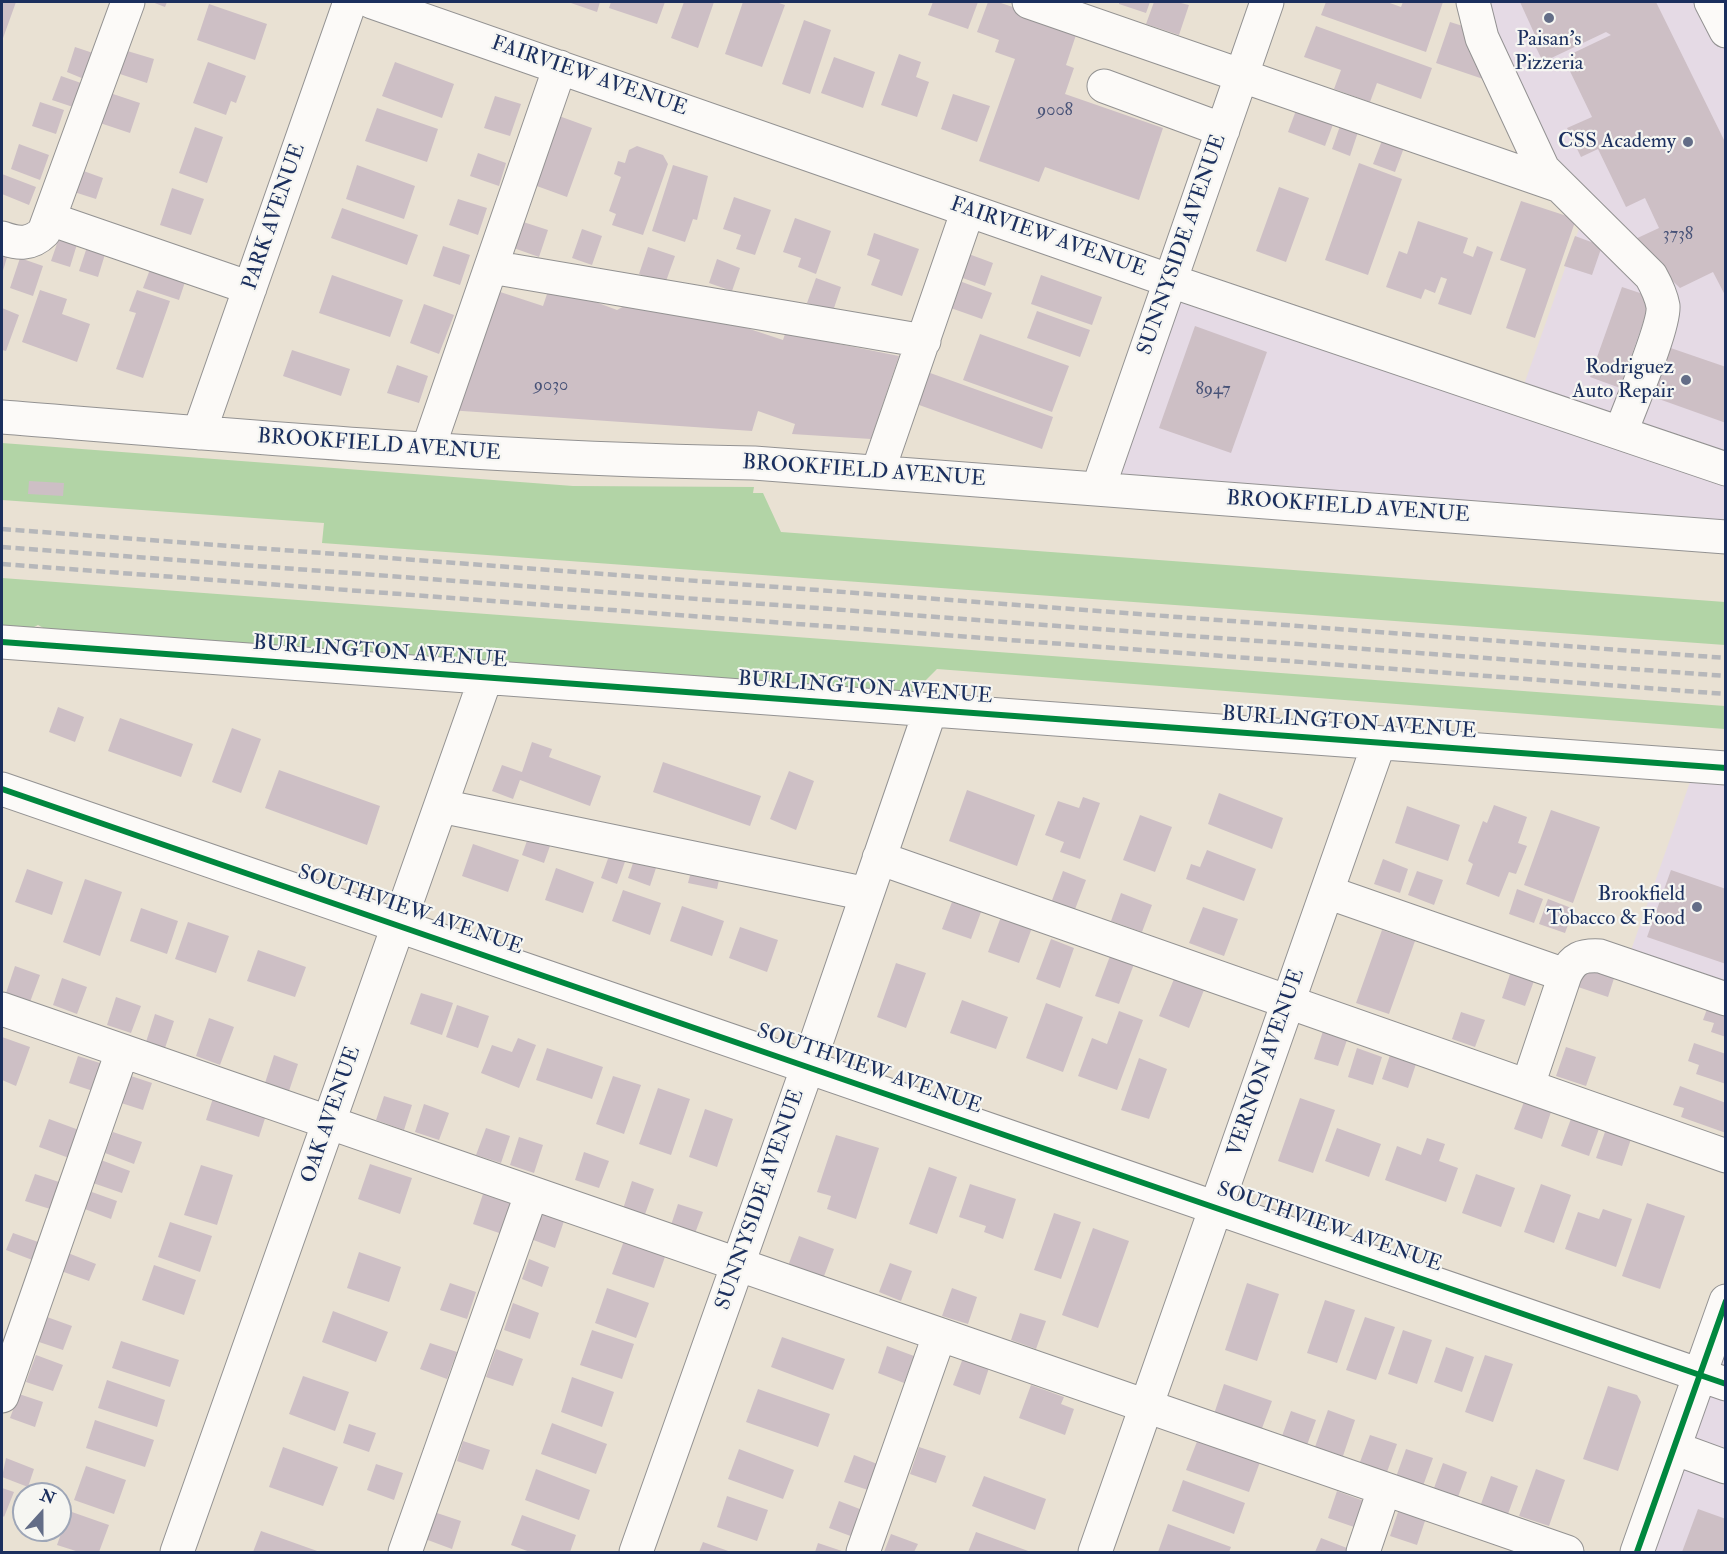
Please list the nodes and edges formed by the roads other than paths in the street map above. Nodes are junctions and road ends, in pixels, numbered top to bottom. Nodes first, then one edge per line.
1 (128, 2) edge
2 (350, 2) edge
3 (372, 2) edge
4 (1029, 2) edge
5 (1267, 2) edge
6 (1473, 2) edge
7 (1711, 2) edge
8 (1725, 31) edge
9 (560, 67) junction
10 (1241, 75) junction
11 (1104, 86) dead end
12 (1223, 129) junction
13 (1557, 185) junction
14 (968, 210) junction
15 (50, 219) junction
16 (2, 238) edge
17 (490, 267) junction
18 (1171, 281) junction
19 (250, 288) junction
20 (924, 341) junction
21 (2, 417) edge
22 (1621, 432) junction
23 (200, 433) junction
24 (428, 449) junction
25 (1725, 469) edge
26 (878, 471) junction
27 (1098, 489) junction
28 (1725, 537) edge
29 (2, 642) edge
30 (486, 677) junction
31 (930, 711) junction
32 (1379, 743) junction
33 (1725, 768) edge
34 (2, 789) edge
35 (441, 806) junction
36 (879, 858) junction
37 (1327, 892) junction
38 (867, 894) junction
39 (399, 925) junction
40 (1565, 975) junction
41 (1725, 999) edge
42 (1289, 1000) junction
43 (2, 1009) edge
44 (122, 1052) junction
45 (808, 1066) junction
46 (1528, 1086) junction
47 (328, 1124) junction
48 (1725, 1156) edge
49 (531, 1195) junction
50 (1216, 1207) junction
51 (738, 1266) junction
52 (1725, 1301) edge
53 (939, 1336) junction
54 (1713, 1380) edge
55 (2, 1396) edge
56 (1146, 1408) junction
57 (1674, 1448) junction
58 (1725, 1467) edge
59 (1384, 1490) junction
60 (177, 1552) edge
61 (405, 1552) edge
62 (636, 1552) edge
63 (863, 1552) edge
64 (1095, 1552) edge
65 (1363, 1552) edge
66 (1567, 1552) edge
67 (1637, 1552) edge

1 - 15 street
2 - 19 street, PARK AVENUE
3 - 9 street, FAIRVIEW AVENUE
4 - 10 street
5 - 10 street, SUNNYSIDE AVENUE
6 - 13 street
7 - 8 street
9 - 14 street, FAIRVIEW AVENUE
9 - 17 street
10 - 12 street, SUNNYSIDE AVENUE
10 - 13 street
11 - 12 street
12 - 18 street, SUNNYSIDE AVENUE
13 - 22 street
14 - 18 street, FAIRVIEW AVENUE
14 - 20 street
15 - 16 street
15 - 19 street
17 - 20 street
17 - 24 street
18 - 22 street, FAIRVIEW AVENUE
18 - 27 street, SUNNYSIDE AVENUE
19 - 23 street, PARK AVENUE
20 - 26 street
21 - 23 street, BROOKFIELD AVENUE
22 - 25 street, FAIRVIEW AVENUE
23 - 24 street, BROOKFIELD AVENUE
24 - 26 street, BROOKFIELD AVENUE
26 - 27 street, BROOKFIELD AVENUE
27 - 28 street, BROOKFIELD AVENUE
29 - 30 street, BURLINGTON AVENUE
30 - 31 street, BURLINGTON AVENUE
30 - 35 street, OAK AVENUE
31 - 32 street, BURLINGTON AVENUE
31 - 36 street, SUNNYSIDE AVENUE
32 - 33 street, BURLINGTON AVENUE
32 - 37 street, VERNON AVENUE
34 - 39 street, SOUTHVIEW AVENUE
35 - 38 street
35 - 39 street, OAK AVENUE
36 - 38 street, SUNNYSIDE AVENUE
36 - 42 street
37 - 40 street
37 - 42 street, VERNON AVENUE
38 - 45 street, SUNNYSIDE AVENUE
39 - 45 street, SOUTHVIEW AVENUE
39 - 47 street, OAK AVENUE
40 - 41 street
40 - 46 street
42 - 46 street
42 - 50 street, VERNON AVENUE
43 - 44 street
44 - 47 street
44 - 55 street
45 - 50 street, SOUTHVIEW AVENUE
45 - 51 street, SUNNYSIDE AVENUE
46 - 48 street
47 - 49 street
47 - 60 street, OAK AVENUE
49 - 51 street
49 - 61 street
50 - 54 street, SOUTHVIEW AVENUE
50 - 56 street, VERNON AVENUE
51 - 53 street
51 - 62 street, SUNNYSIDE AVENUE
52 - 54 street
53 - 56 street
53 - 63 street
54 - 57 street
56 - 59 street
56 - 64 street, VERNON AVENUE
57 - 58 street
57 - 67 street
59 - 65 street
59 - 66 street

